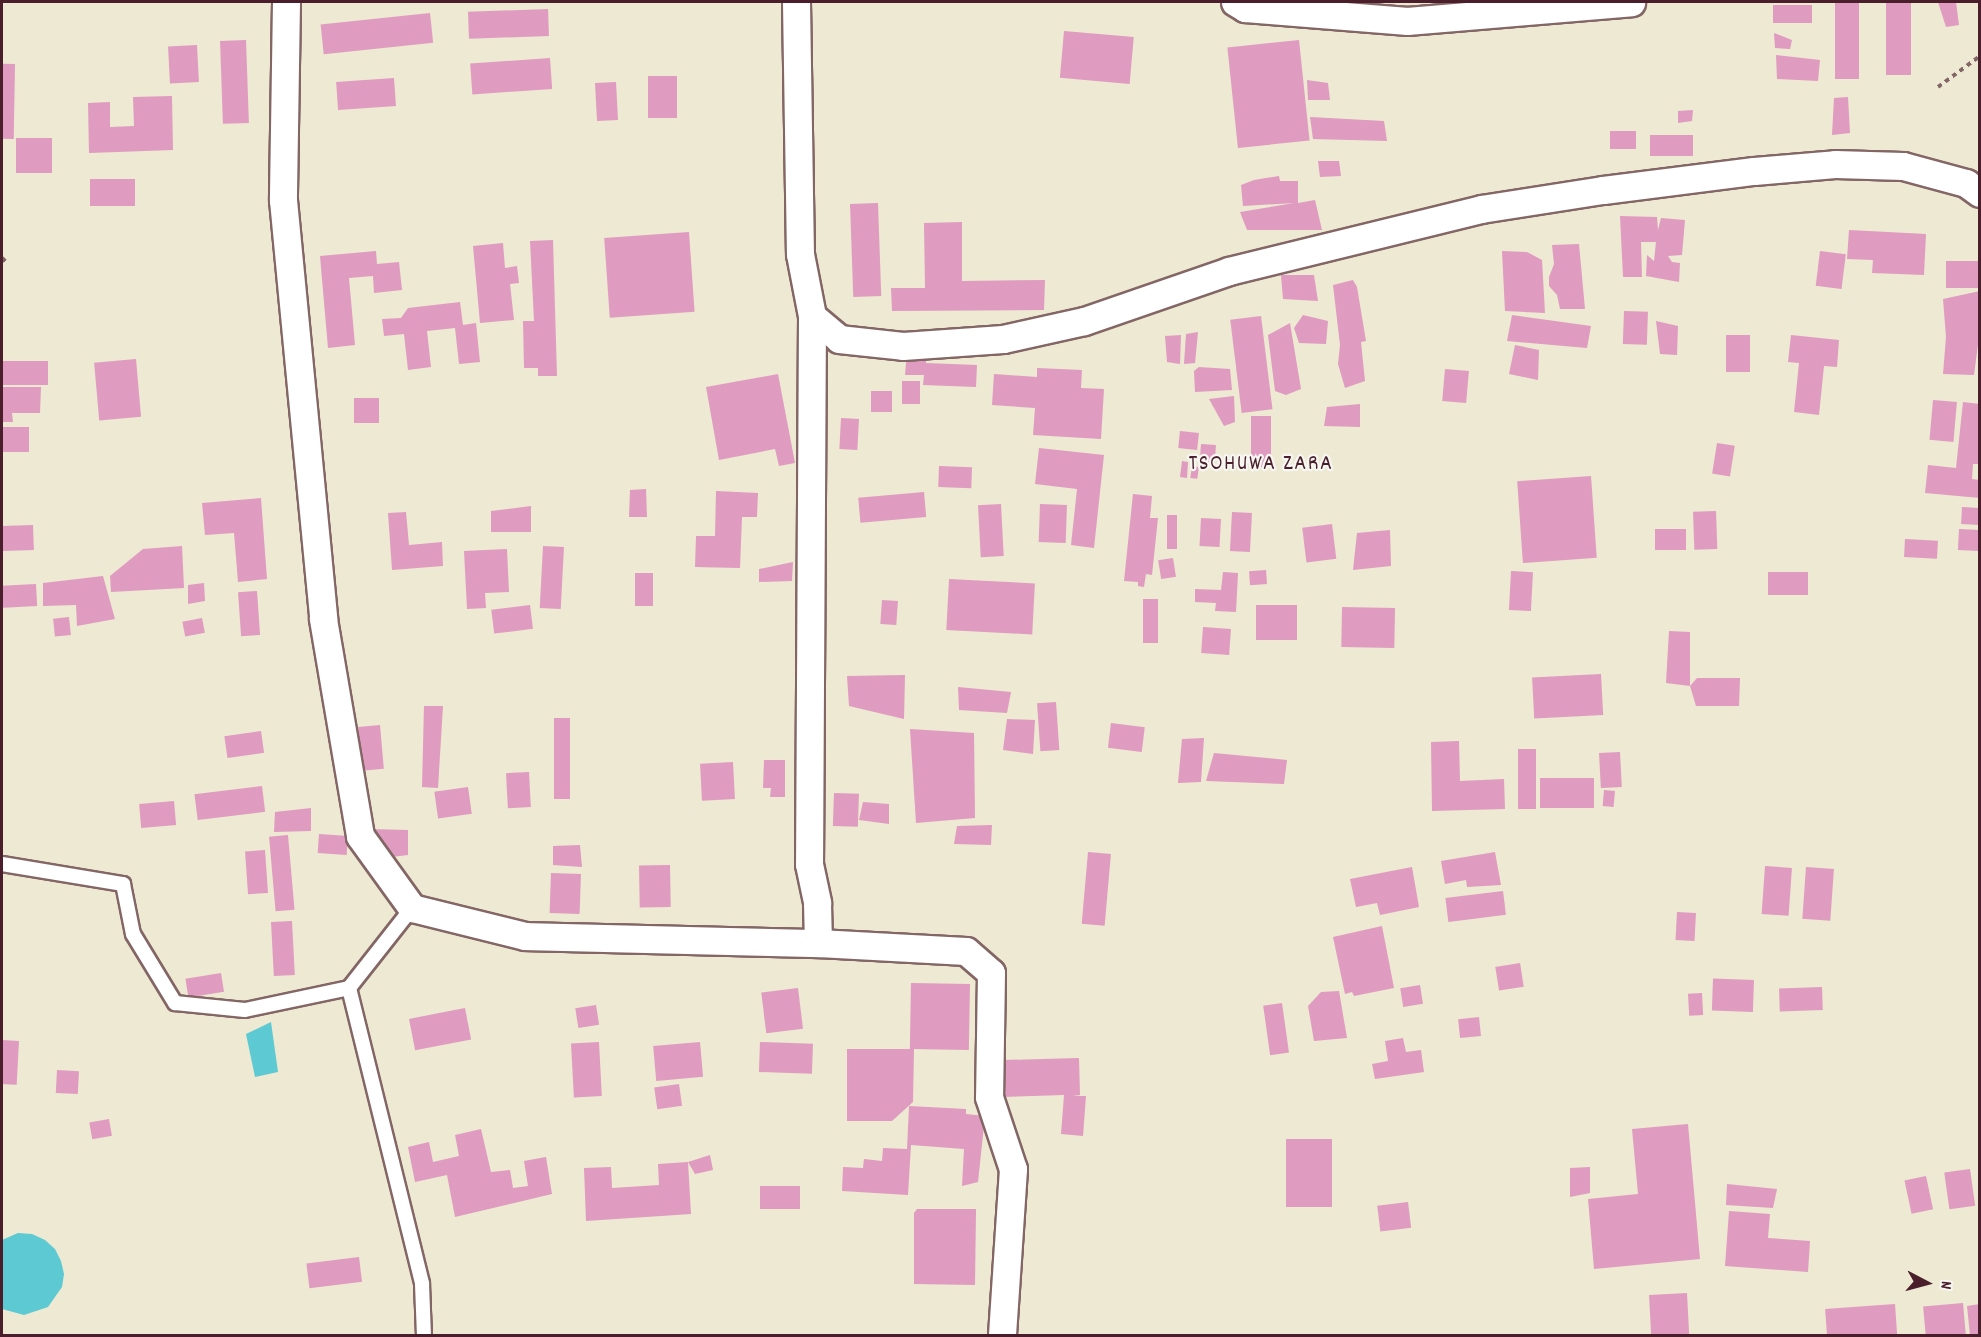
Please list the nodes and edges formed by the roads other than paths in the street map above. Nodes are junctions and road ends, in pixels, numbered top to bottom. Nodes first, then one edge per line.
1 (286, 2) edge
2 (796, 2) edge
3 (1235, 2) edge
4 (1631, 2) edge
5 (1567, 4) edge
6 (1980, 193) edge
7 (812, 316) junction
8 (2, 864) edge
9 (412, 908) junction
10 (818, 943) junction
11 (349, 988) junction
12 (423, 1335) edge
13 (1002, 1335) edge

1 - 9 street
2 - 7 street
3 - 5 street
4 - 5 street
6 - 7 street
7 - 10 street
8 - 11 lane
9 - 10 street
9 - 11 lane
10 - 13 street
11 - 12 lane

